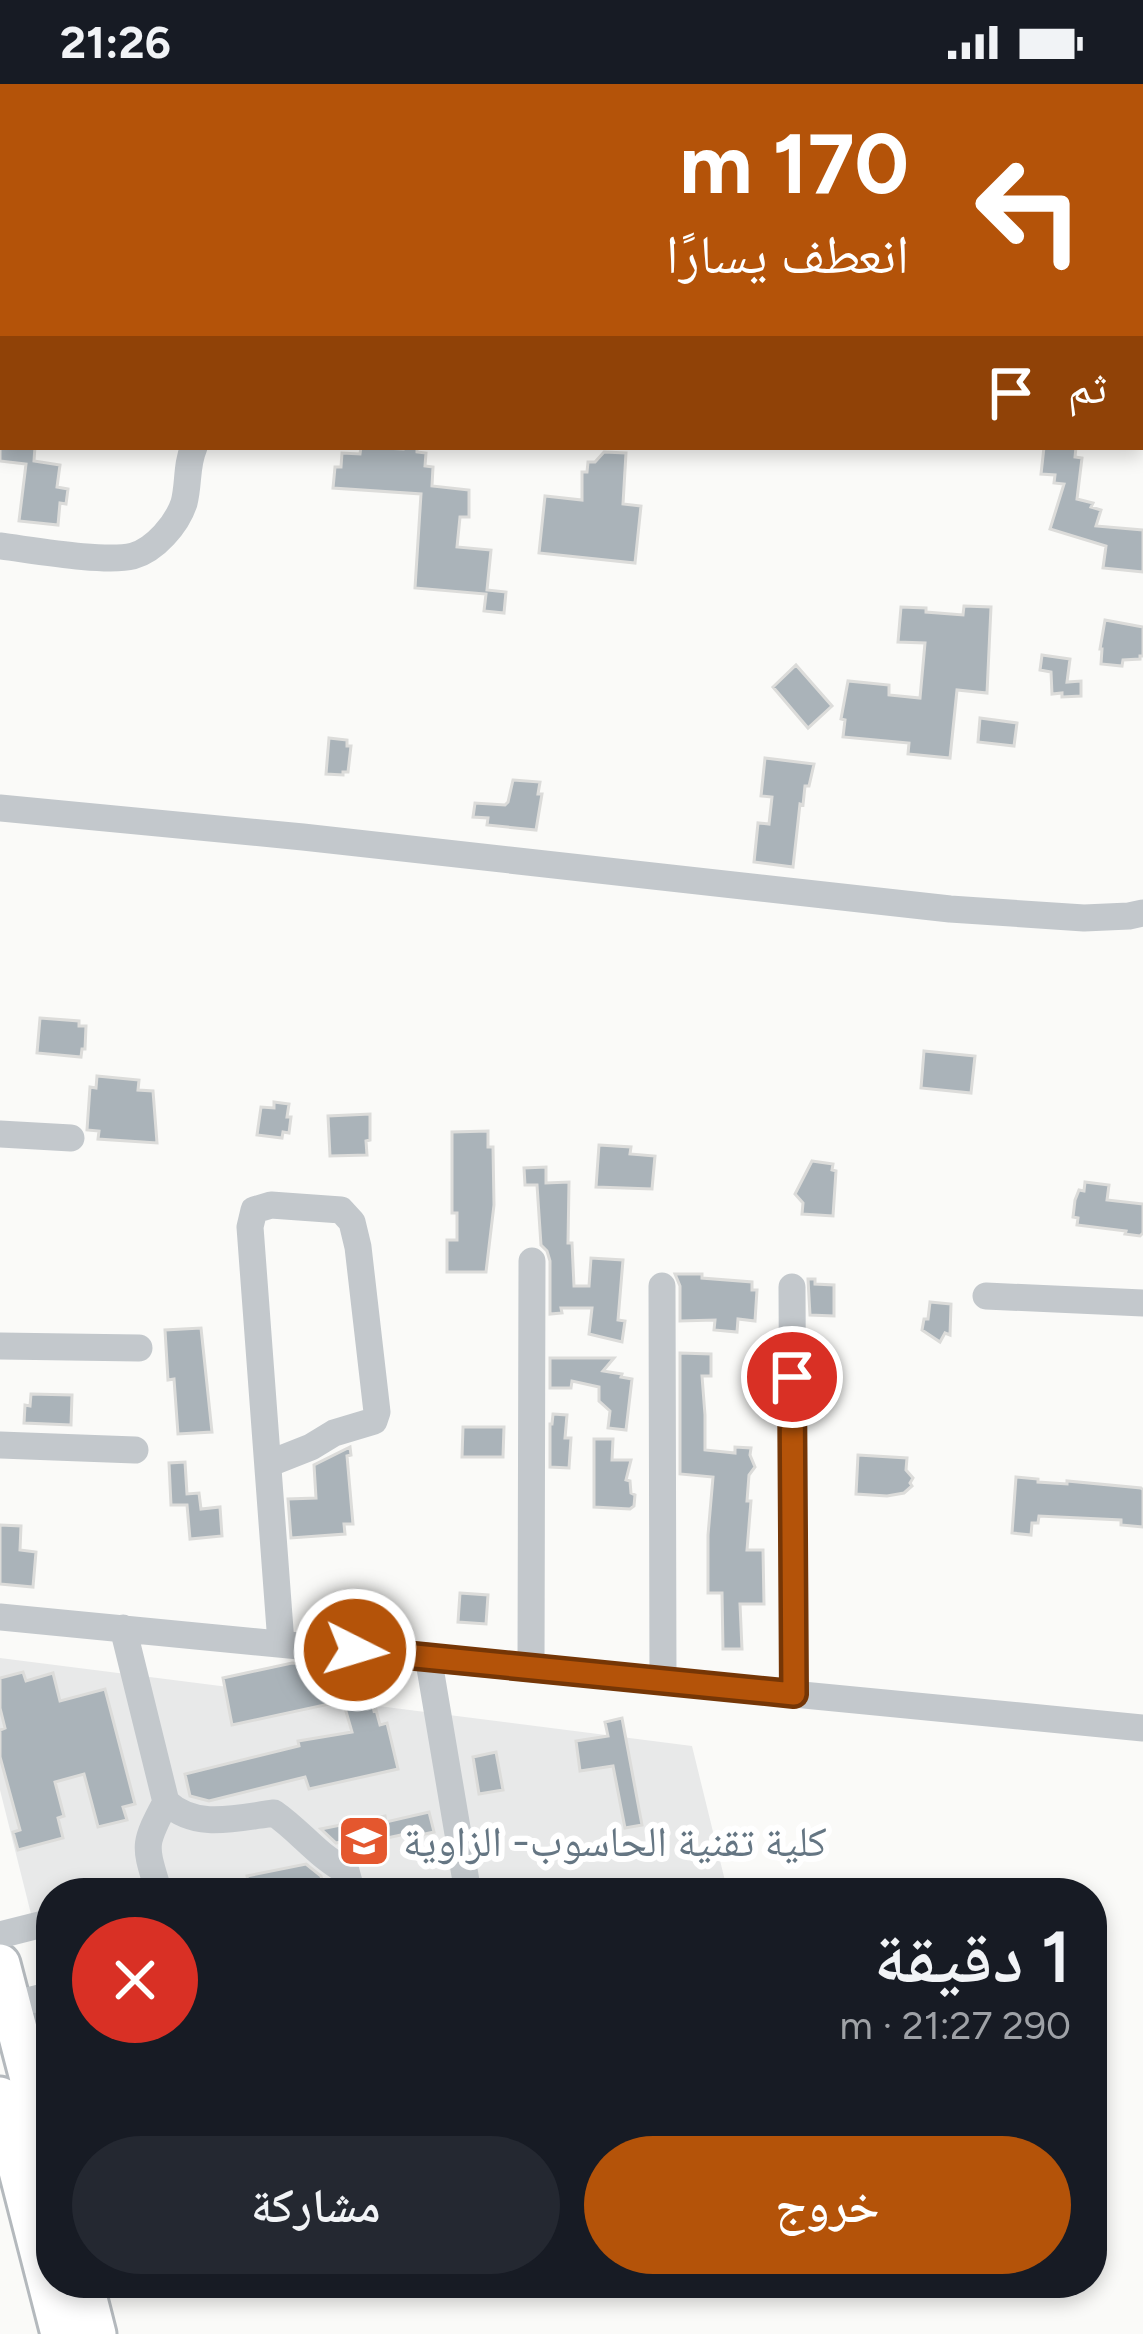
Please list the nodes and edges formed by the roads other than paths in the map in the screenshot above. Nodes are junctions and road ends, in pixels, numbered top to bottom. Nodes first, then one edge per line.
1 (192, 450) edge
2 (0, 546) edge
3 (0, 808) edge
4 (1143, 913) edge
5 (0, 1134) edge
6 (71, 1138) dead end
7 (532, 1261) dead end
8 (662, 1286) dead end
9 (792, 1287) dead end
10 (986, 1296) dead end
11 (1143, 1303) edge
12 (0, 1346) edge
13 (139, 1348) dead end
14 (0, 1445) edge
15 (135, 1450) dead end
16 (268, 1464) junction
17 (0, 1617) edge
18 (123, 1628) junction
19 (281, 1643) junction
20 (428, 1656) junction
21 (531, 1668) junction
22 (663, 1681) junction
23 (794, 1694) junction
24 (1143, 1728) edge
25 (166, 1802) junction
26 (156, 1878) edge
27 (348, 1878) edge
28 (466, 1878) edge
29 (36, 1926) edge
30 (0, 1935) edge
31 (0, 1964) edge
32 (36, 1999) edge
33 (11, 2005) junction
34 (0, 2097) edge
35 (36, 2101) edge
36 (36, 2237) edge
37 (52, 2298) edge
38 (87, 2298) edge
39 (61, 2334) edge
40 (96, 2334) edge

1 - 2 street
3 - 4 street
5 - 6 street
7 - 21 street
8 - 22 street
9 - 23 street
10 - 11 street
12 - 13 street
14 - 15 street
16 - 16 street
16 - 19 street
17 - 18 street
18 - 19 street
18 - 25 street
19 - 20 street
20 - 21 street
20 - 28 street
21 - 22 street
22 - 23 street
23 - 24 street
25 - 26 street
25 - 27 street
29 - 30 street
31 - 33 highway
32 - 33 street
33 - 35 highway
34 - 36 highway
37 - 39 highway
38 - 40 highway

